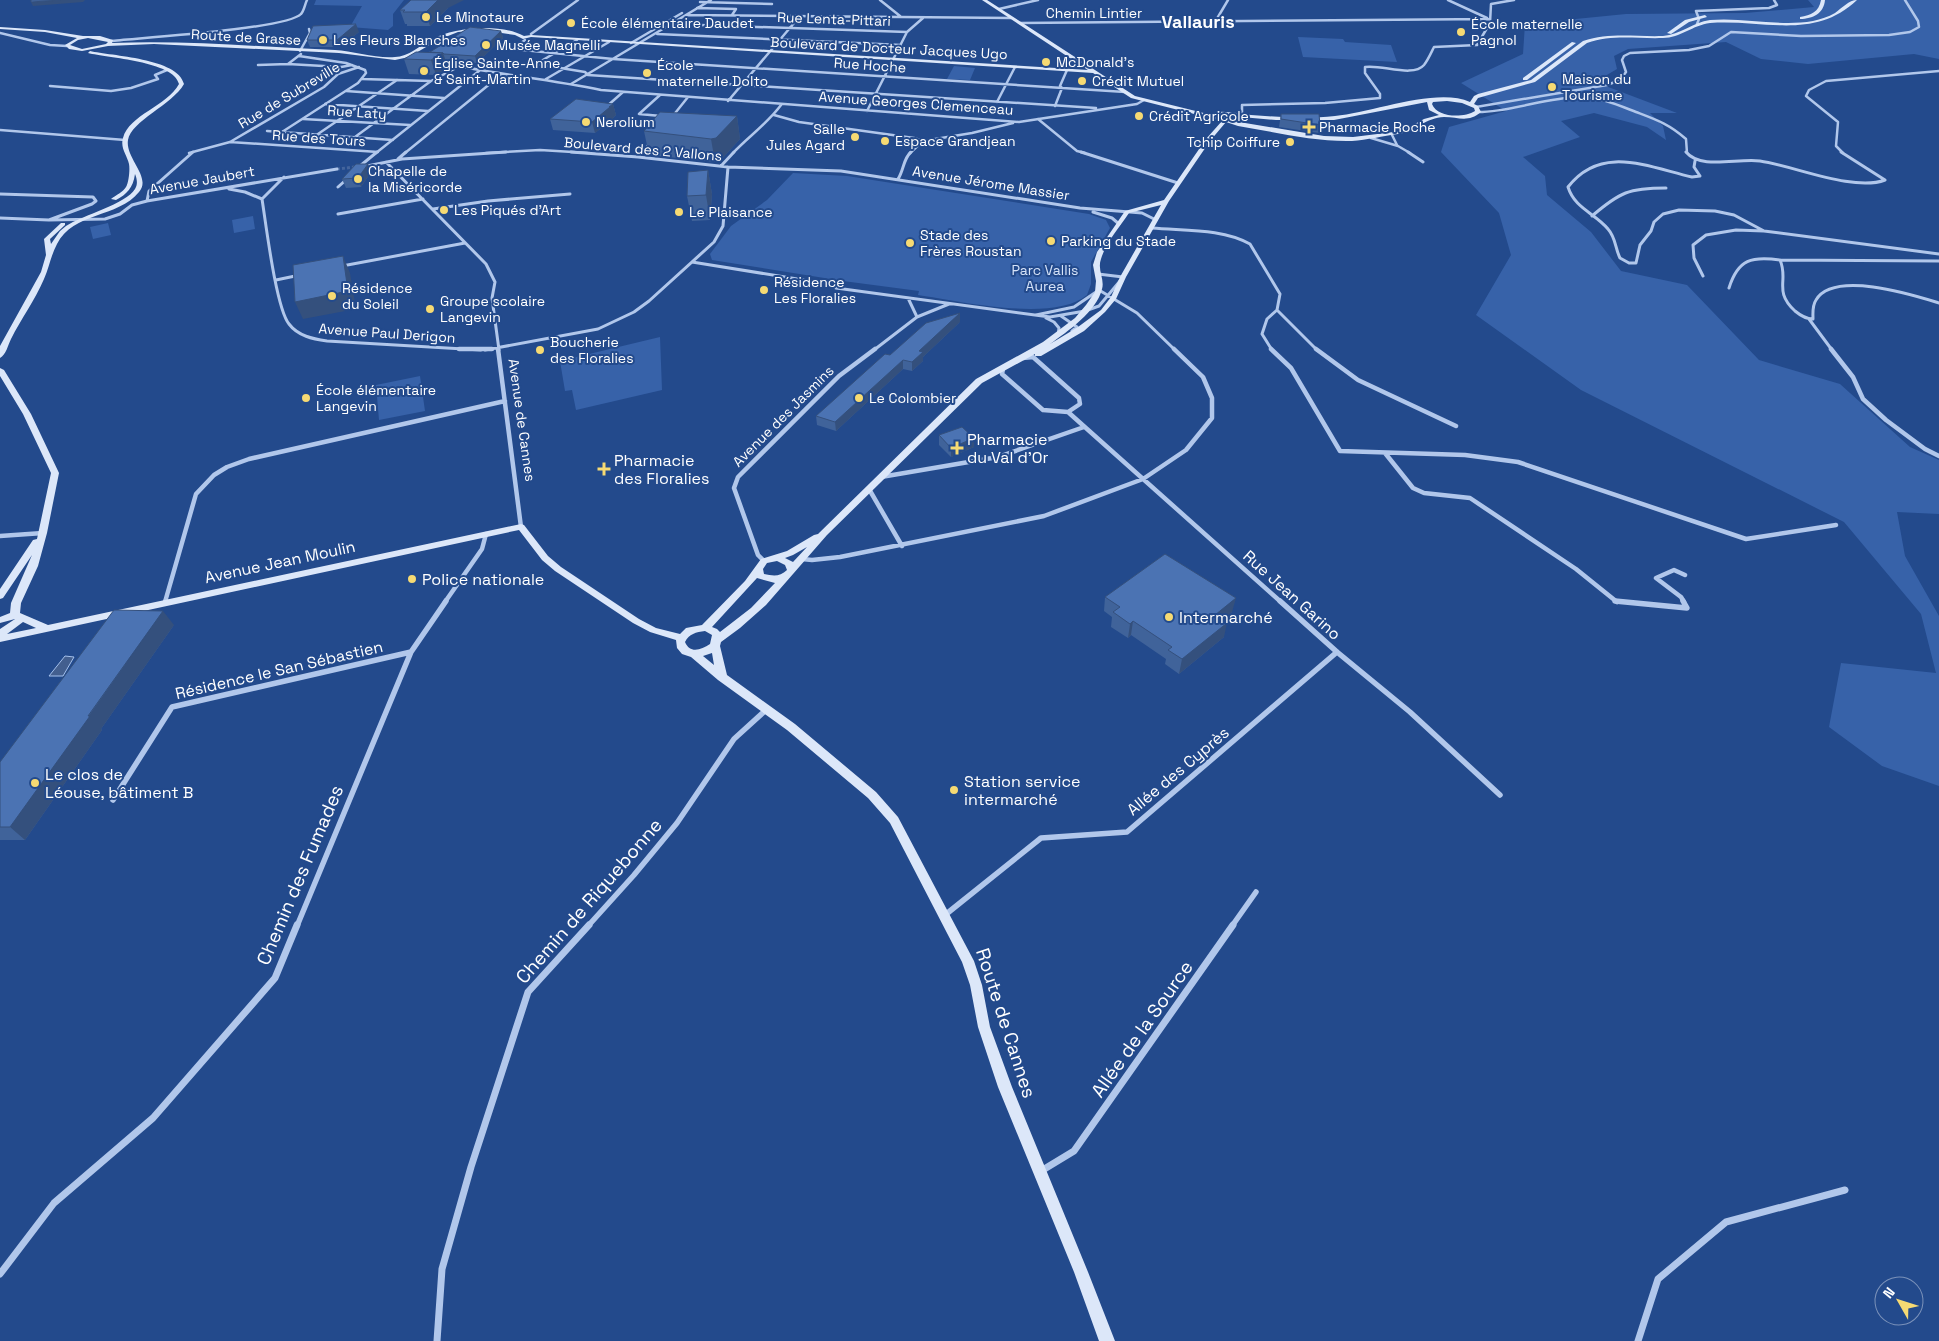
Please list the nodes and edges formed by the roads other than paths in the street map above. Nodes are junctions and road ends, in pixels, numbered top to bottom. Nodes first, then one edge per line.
1 (307, 0) edge
2 (578, 0) edge
3 (711, 0) edge
4 (880, 0) edge
5 (984, 0) edge
6 (1038, 0) edge
7 (1228, 0) edge
8 (1448, 0) edge
9 (1514, 0) edge
10 (1774, 0) edge
11 (1824, 0) edge
12 (1855, 0) edge
13 (1905, 0) edge
14 (705, 1) edge
15 (772, 4) dead end
16 (696, 7) junction
17 (999, 9) junction
18 (686, 13) junction
19 (732, 16) junction
20 (800, 16) junction
21 (900, 16) junction
22 (1697, 17) junction
23 (923, 18) junction
24 (1012, 18) junction
25 (1490, 19) junction
26 (1215, 22) junction
27 (1020, 23) junction
28 (1697, 24) junction
29 (663, 25) junction
30 (670, 25) junction
31 (0, 28) edge
32 (791, 28) junction
33 (309, 31) edge
34 (652, 31) junction
35 (907, 32) junction
36 (0, 33) edge
37 (658, 33) junction
38 (69, 35) junction
39 (531, 35) junction
40 (153, 36) junction
41 (523, 37) junction
42 (87, 38) junction
43 (577, 40) junction
44 (782, 40) junction
45 (609, 42) junction
46 (110, 43) junction
47 (154, 43) junction
48 (631, 43) junction
49 (69, 44) junction
50 (638, 44) junction
51 (901, 45) junction
52 (89, 50) junction
53 (416, 50) junction
54 (302, 53) junction
55 (771, 53) junction
56 (554, 54) junction
57 (584, 56) junction
58 (382, 57) junction
59 (613, 59) junction
60 (894, 59) junction
61 (439, 63) edge
62 (288, 64) junction
63 (258, 65) dead end
64 (353, 65) junction
65 (460, 66) junction
66 (1015, 67) junction
67 (359, 68) junction
68 (757, 68) junction
69 (562, 69) junction
70 (167, 70) junction
71 (1066, 70) junction
72 (479, 71) junction
73 (1939, 71) edge
74 (1096, 72) junction
75 (502, 74) junction
76 (588, 75) junction
77 (885, 76) junction
78 (362, 79) junction
79 (546, 79) junction
80 (397, 80) junction
81 (432, 80) junction
82 (1004, 84) junction
83 (571, 85) junction
84 (50, 86) dead end
85 (741, 86) junction
86 (1062, 88) junction
87 (346, 91) junction
88 (623, 92) junction
89 (1125, 92) junction
90 (378, 93) junction
91 (876, 94) junction
92 (1470, 94) dead end
93 (660, 95) junction
94 (411, 96) junction
95 (1463, 96) dead end
96 (688, 97) junction
97 (444, 98) junction
98 (1455, 99) junction
99 (1144, 100) junction
100 (728, 101) junction
101 (997, 102) junction
102 (1430, 102) junction
103 (324, 104) junction
104 (781, 105) junction
105 (1055, 106) junction
106 (358, 107) junction
107 (1476, 107) junction
108 (1109, 108) junction
109 (393, 109) junction
110 (428, 111) junction
111 (867, 111) junction
112 (608, 112) edge
113 (774, 115) junction
114 (1234, 115) junction
115 (1445, 115) junction
116 (1242, 116) junction
117 (672, 117) junction
118 (302, 118) junction
119 (1038, 119) junction
120 (1224, 120) junction
121 (337, 121) junction
122 (668, 122) edge
123 (1019, 122) junction
124 (374, 123) junction
125 (410, 125) junction
126 (0, 130) edge
127 (267, 131) dead end
128 (282, 132) junction
129 (317, 134) junction
130 (1392, 135) junction
131 (355, 137) junction
132 (1371, 138) junction
133 (654, 139) edge
134 (125, 140) junction
135 (392, 140) junction
136 (923, 141) junction
137 (230, 142) junction
138 (1398, 146) junction
139 (378, 152) junction
140 (638, 157) junction
141 (396, 160) junction
142 (1695, 161) junction
143 (386, 162) junction
144 (1423, 162) dead end
145 (132, 166) junction
146 (720, 166) junction
147 (728, 167) junction
148 (337, 169) tunnel mouth
149 (352, 173) edge
150 (284, 177) junction
151 (898, 179) junction
152 (1178, 183) junction
153 (338, 187) dead end
154 (224, 188) junction
155 (1666, 188) dead end
156 (0, 194) edge
157 (570, 194) dead end
158 (262, 199) junction
159 (423, 199) junction
160 (147, 201) junction
161 (1166, 201) junction
162 (1080, 208) junction
163 (433, 209) junction
164 (1127, 212) junction
165 (338, 214) dead end
166 (1592, 216) junction
167 (0, 218) edge
168 (49, 220) junction
169 (74, 220) junction
170 (1156, 220) junction
171 (1119, 224) junction
172 (1152, 228) junction
173 (1764, 230) junction
174 (465, 243) junction
175 (48, 254) junction
176 (1939, 254) edge
177 (1780, 260) junction
178 (1939, 261) edge
179 (692, 262) junction
180 (339, 267) edge
181 (303, 274) edge
182 (1098, 274) junction
183 (1703, 276) dead end
184 (1123, 277) junction
185 (276, 280) junction
186 (822, 283) dead end
187 (836, 288) dead end
188 (1729, 288) dead end
189 (1099, 290) junction
190 (1111, 297) junction
191 (908, 298) junction
192 (1939, 303) edge
193 (949, 304) junction
194 (1277, 310) junction
195 (1086, 311) junction
196 (1051, 313) junction
197 (1036, 315) junction
198 (1060, 316) junction
199 (917, 317) junction
200 (1809, 319) junction
201 (1074, 323) junction
202 (1058, 335) junction
203 (1054, 346) junction
204 (498, 349) junction
205 (0, 356) edge
206 (1033, 357) junction
207 (1020, 358) junction
208 (0, 370) edge
209 (1002, 371) junction
210 (505, 400) junction
211 (1068, 412) junction
212 (1456, 426) dead end
213 (1084, 427) junction
214 (1385, 452) junction
215 (1939, 456) edge
216 (881, 477) junction
217 (1143, 479) junction
218 (869, 489) junction
219 (1836, 525) dead end
220 (521, 527) junction
221 (43, 533) junction
222 (824, 533) junction
223 (486, 534) junction
224 (0, 536) edge
225 (902, 546) junction
226 (802, 559) junction
227 (765, 563) junction
228 (788, 573) junction
229 (1685, 575) dead end
230 (0, 596) edge
231 (165, 603) junction
232 (18, 617) junction
233 (0, 620) edge
234 (46, 628) junction
235 (705, 628) junction
236 (0, 634) edge
237 (681, 638) junction
238 (0, 639) edge
239 (716, 642) junction
240 (411, 652) junction
241 (1338, 652) junction
242 (694, 654) junction
243 (722, 677) junction
244 (766, 710) junction
245 (1500, 795) dead end
246 (112, 800) dead end
247 (1256, 892) dead end
248 (945, 916) junction
249 (1041, 1172) junction
250 (1845, 1190) dead end
251 (0, 1274) edge
252 (436, 1341) edge
253 (1107, 1341) edge
254 (1638, 1341) edge

1 - 40 street
2 - 39 street
3 - 14 street
4 - 21 street
5 - 17 main road
6 - 17 street
7 - 26 street
8 - 25 street
9 - 25 street
10 - 22 street
11 - 22 main road
12 - 28 main road
13 - 107 street
14 - 15 street
14 - 16 street
14 - 16 street
16 - 18 street
16 - 18 street
16 - 19 street
17 - 24 main road
18 - 19 street
18 - 29 street
18 - 30 street
19 - 20 street
20 - 21 street
20 - 32 street
21 - 23 street
22 - 28 street
22 - 92 main road
23 - 24 street
23 - 35 street
24 - 27 main road
25 - 26 street, Chemin Lintier
25 - 116 street
26 - 27 street, Chemin Lintier
27 - 74 main road
28 - 107 main road
29 - 30 street, Rue Lenta-Pittari
29 - 34 street
30 - 32 street, Rue Lenta-Pittari
30 - 37 street
31 - 38 main road
32 - 35 street, Rue Lenta-Pittari
32 - 44 street
33 - 54 street
34 - 37 street
34 - 48 street
35 - 51 street
36 - 49 street
37 - 44 street
37 - 50 street
38 - 42 main road
38 - 49 main road
39 - 41 main road, Boulevard de Docteur Jacques Ugo
39 - 43 main road, Boulevard de Docteur Jacques Ugo
40 - 46 street
40 - 47 street
41 - 53 main road
41 - 56 street, Rue Hoche
42 - 46 main road
42 - 49 main road
43 - 45 main road, Boulevard de Docteur Jacques Ugo
43 - 56 street
44 - 51 street
44 - 55 street
45 - 48 main road, Boulevard de Docteur Jacques Ugo
45 - 57 street
46 - 47 main road, Route de Grasse
46 - 52 main road
47 - 54 main road, Route de Grasse
48 - 50 main road, Boulevard de Docteur Jacques Ugo
49 - 52 main road
50 - 55 main road, Boulevard de Docteur Jacques Ugo
50 - 59 street
51 - 60 street
52 - 70 main road
53 - 58 main road
53 - 58 main road
54 - 58 main road, Route de Grasse
54 - 62 street
54 - 64 street
55 - 60 main road, Boulevard de Docteur Jacques Ugo
55 - 68 street
56 - 57 street, Rue Hoche
56 - 69 street
57 - 59 street, Rue Hoche
57 - 69 street
59 - 68 street, Rue Hoche
59 - 76 street
60 - 66 main road, Boulevard de Docteur Jacques Ugo
60 - 77 street
61 - 65 street, Avenue Georges Clemenceau
62 - 63 street
62 - 64 street
64 - 67 street
65 - 72 street, Avenue Georges Clemenceau
65 - 81 street
66 - 71 main road, Boulevard de Docteur Jacques Ugo
66 - 82 street
67 - 78 street
67 - 137 street, Rue de Subreville
68 - 77 street, Rue Hoche
68 - 85 street
69 - 76 street
69 - 79 street
70 - 84 street
70 - 134 main road
71 - 74 main road, Boulevard de Docteur Jacques Ugo
71 - 86 street
72 - 75 street, Avenue Georges Clemenceau
72 - 97 street
73 - 142 street
74 - 89 main road
75 - 79 street, Avenue Georges Clemenceau
75 - 141 street
76 - 83 street
76 - 85 street
77 - 82 street, Rue Hoche
77 - 91 street
78 - 80 street
78 - 87 street
79 - 83 street, Avenue Georges Clemenceau
80 - 81 street
80 - 90 street
81 - 94 street
82 - 86 street, Rue Hoche
82 - 101 street
83 - 88 street, Avenue Georges Clemenceau
85 - 91 street
85 - 100 street
86 - 89 street, Rue Hoche
86 - 105 street
87 - 90 street
87 - 103 street
88 - 93 street, Avenue Georges Clemenceau
88 - 112 street
89 - 99 main road
90 - 94 street
90 - 106 street
91 - 101 street
91 - 111 street
93 - 96 street, Avenue Georges Clemenceau
93 - 117 street
94 - 97 street
94 - 109 street
95 - 98 main road
96 - 100 street, Avenue Georges Clemenceau
96 - 117 street
97 - 110 street
98 - 102 main road, Avenue Georges Clemenceau
98 - 107 main road
99 - 108 street, Avenue Georges Clemenceau
99 - 114 main road, Avenue Georges Clemenceau
99 - 120 main road
100 - 104 street, Avenue Georges Clemenceau
101 - 105 street
102 - 115 main road
102 - 116 main road, Avenue Georges Clemenceau
103 - 106 street
103 - 118 street
104 - 111 street, Avenue Georges Clemenceau
104 - 113 street
105 - 108 street
106 - 109 street
106 - 121 street
107 - 115 main road
107 - 142 street
108 - 119 street, Avenue Georges Clemenceau
109 - 110 street
109 - 124 street
110 - 125 street
111 - 123 street, Avenue Georges Clemenceau
113 - 136 street
113 - 146 street
114 - 116 main road, Avenue Georges Clemenceau
114 - 120 main road
115 - 130 main road
117 - 122 street
118 - 121 street, Rue Laty
118 - 128 street
119 - 123 street, Avenue Georges Clemenceau
119 - 152 street
120 - 132 main road
120 - 152 main road
121 - 124 street, Rue Laty
121 - 129 street
123 - 136 street
124 - 125 street, Rue Laty
124 - 131 street
125 - 135 street
126 - 134 street
127 - 128 street
128 - 129 street
129 - 131 street
130 - 132 main road
130 - 138 street
131 - 135 street
132 - 138 street
133 - 140 street
134 - 145 main road
135 - 139 street
136 - 151 street
137 - 139 street, Rue des Tours
137 - 160 street
138 - 144 street
139 - 143 street, Boulevard des 2 Vallons
140 - 141 street, Boulevard des 2 Vallons
140 - 146 street, Boulevard des 2 Vallons
141 - 143 street, Boulevard des 2 Vallons
142 - 166 street
143 - 159 street, Avenue de Cannes
145 - 169 main road
145 - 169 main road
146 - 147 street, Boulevard des 2 Vallons
147 - 151 street, Boulevard des 2 Vallons
147 - 179 street, Avenue Paul Derigon
148 - 150 street, Avenue Jaubert
149 - 153 street
150 - 154 street, Avenue Jaubert
150 - 158 street
151 - 162 street, Avenue Jérome Massier
152 - 161 main road
154 - 158 street
154 - 160 street, Avenue Jaubert
155 - 166 street
156 - 168 street
157 - 163 street
158 - 185 street, Avenue Paul Derigon
159 - 163 street, Avenue de Cannes
159 - 165 street
160 - 169 street, Avenue Jaubert
161 - 164 main road
161 - 170 main road
162 - 164 street, Avenue Jérome Massier
162 - 171 street, Avenue Jérome Massier
163 - 174 street, Avenue de Cannes
164 - 170 street, Avenue Jérome Massier
164 - 171 main road
166 - 173 street
167 - 168 street, Avenue Jaubert
168 - 169 street, Avenue Jaubert
169 - 175 main road
169 - 175 main road
170 - 172 main road
171 - 182 main road
172 - 184 main road
172 - 194 street
173 - 176 street
173 - 183 street
174 - 180 street
174 - 204 street, Avenue de Cannes
175 - 205 main road
177 - 178 street
177 - 188 street
177 - 200 street
179 - 186 street
179 - 204 street, Avenue Paul Derigon
181 - 185 street
182 - 184 street
182 - 189 main road
184 - 190 main road
185 - 204 street, Avenue Paul Derigon
187 - 191 street, Avenue des Jasmins
189 - 190 street
189 - 195 main road
189 - 196 street, Avenue des Jasmins
190 - 195 street
190 - 203 main road
190 - 217 street
191 - 193 street, Avenue des Jasmins
191 - 199 street
192 - 200 street
193 - 197 street, Avenue des Jasmins
193 - 199 street, Avenue des Jasmins
194 - 212 street
194 - 214 street
195 - 198 street, Avenue des Jasmins
195 - 201 main road
196 - 197 street, Avenue des Jasmins
196 - 198 street, Avenue des Jasmins
197 - 198 street, Avenue des Jasmins
197 - 202 street, Avenue des Jasmins
198 - 201 street, Avenue des Jasmins
199 - 227 street, Avenue des Jasmins
200 - 215 street
201 - 202 main road
201 - 203 street
202 - 207 main road
203 - 206 main road
204 - 210 street, Avenue de Cannes
206 - 207 street
206 - 209 main road
206 - 211 street
207 - 209 main road
208 - 221 main road
209 - 211 street
209 - 216 main road
210 - 220 street, Avenue de Cannes
210 - 231 street
211 - 213 street, Rue Jean Garino
213 - 216 street
213 - 217 street, Rue Jean Garino
214 - 219 street
214 - 229 street
216 - 218 main road
217 - 225 street
217 - 241 street, Rue Jean Garino
218 - 222 main road
218 - 225 street
220 - 223 main road, Avenue Jean Moulin
220 - 237 main road
221 - 224 street
221 - 230 main road
221 - 232 main road
222 - 226 main road
222 - 227 main road
223 - 231 main road, Avenue Jean Moulin
223 - 240 street, Chemin des Fumades
225 - 226 street
226 - 228 main road
227 - 228 main road
227 - 228 main road
227 - 235 main road
228 - 239 main road
231 - 234 main road, Avenue Jean Moulin
232 - 233 main road
232 - 234 main road
232 - 236 main road
234 - 238 main road, Avenue Jean Moulin
235 - 237 main road
235 - 239 main road
237 - 242 main road
239 - 242 main road
239 - 243 main road
240 - 246 street, Résidence le San Sébastien
240 - 251 street, Chemin des Fumades
241 - 245 street, Rue Jean Garino
241 - 248 street, Allée des Cyprès
242 - 243 main road, Route de Cannes
243 - 244 main road, Route de Cannes
244 - 248 main road, Route de Cannes
244 - 252 street, Chemin de Riquebonne
247 - 249 street, Allée de la Source
248 - 249 main road, Route de Cannes
249 - 253 main road, Route de Cannes
250 - 254 street

